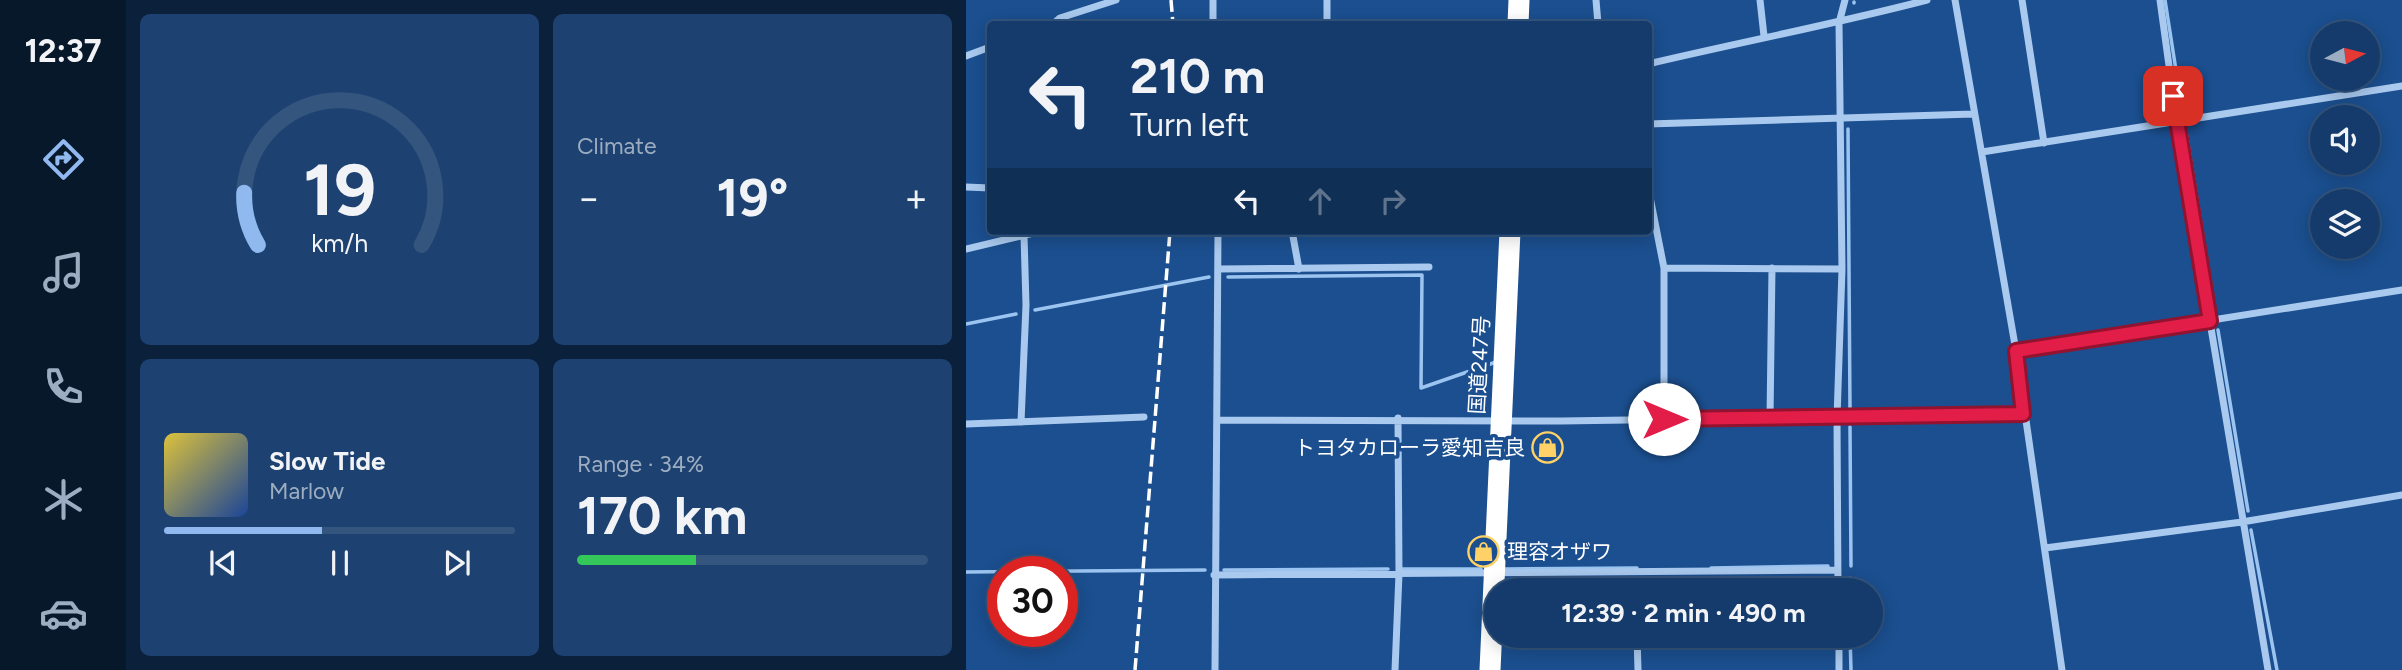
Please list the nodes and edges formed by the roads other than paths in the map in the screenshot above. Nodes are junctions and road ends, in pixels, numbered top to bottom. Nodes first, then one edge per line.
1 (1116, 0) edge
2 (1213, 0) edge
3 (1327, 0) edge
4 (1519, 0) edge
5 (1596, 0) edge
6 (1760, 0) edge
7 (1845, 0) edge
8 (1927, 0) edge
9 (1955, 0) edge
10 (2022, 0) edge
11 (2160, 0) edge
12 (1058, 21) edge
13 (1213, 21) edge
14 (1327, 21) edge
15 (1518, 21) edge
16 (1598, 21) edge
17 (1839, 23) junction
18 (1764, 36) junction
19 (987, 48) edge
20 (966, 56) edge
21 (1652, 64) edge
22 (2402, 86) edge
23 (1973, 114) junction
24 (1840, 118) junction
25 (1652, 124) edge
26 (2177, 124) junction
27 (2044, 144) junction
28 (1982, 152) junction
29 (966, 187) edge
30 (987, 188) edge
31 (1652, 207) edge
32 (1024, 235) joint
33 (1218, 235) edge
34 (1293, 235) edge
35 (1510, 235) edge
36 (966, 249) edge
37 (1429, 267) dead end
38 (1664, 268) junction
39 (1772, 268) junction
40 (1842, 268) junction
41 (1219, 269) junction
42 (1299, 269) junction
43 (2402, 290) edge
44 (2210, 321) junction
45 (2016, 351) junction
46 (2023, 414) junction
47 (1144, 417) dead end
48 (1398, 418) junction
49 (1770, 418) junction
50 (1837, 418) junction
51 (1664, 419) junction
52 (1219, 421) junction
53 (1500, 421) junction
54 (1021, 422) junction
55 (966, 424) edge
56 (2402, 495) edge
57 (2242, 522) junction
58 (2045, 548) junction
59 (1838, 570) junction
60 (1635, 571) junction
61 (1492, 573) junction
62 (1399, 574) junction
63 (1214, 575) junction
64 (1635, 578) edge
65 (1838, 578) edge
66 (1637, 648) edge
67 (1839, 648) edge
68 (1215, 670) edge
69 (1395, 670) edge
70 (1490, 670) edge
71 (1638, 670) edge
72 (1839, 670) edge
73 (2063, 670) edge
74 (2268, 670) edge

1 - 12 street
2 - 13 street
3 - 14 street
4 - 15 highway
5 - 16 street
6 - 18 street
7 - 17 street
8 - 17 street
9 - 23 street
10 - 27 street
11 - 26 street
17 - 18 street
17 - 24 street
18 - 21 street
19 - 20 street
22 - 26 street
23 - 24 street
23 - 28 street
24 - 25 street
24 - 40 street
26 - 27 street
26 - 44 street
27 - 28 street
28 - 45 street
29 - 30 street
31 - 38 street
32 - 36 street
32 - 54 street
33 - 41 street
34 - 42 street
35 - 53 highway, 国道247号
37 - 42 street
38 - 39 street
38 - 51 street
39 - 40 street
39 - 49 street
40 - 50 street
41 - 42 street
41 - 52 street
43 - 44 street
44 - 45 street
44 - 57 street
45 - 46 street
46 - 50 street
46 - 58 street
47 - 54 street
48 - 52 street
48 - 53 street
48 - 62 street
49 - 50 street
49 - 51 street
50 - 59 street
51 - 53 street
52 - 63 street
53 - 61 highway, 国道247号
54 - 55 street
56 - 57 street
57 - 58 street
57 - 74 street
58 - 73 street
59 - 60 street
59 - 65 street
60 - 61 street
60 - 64 street
61 - 62 street
61 - 70 highway, 国道247号
62 - 63 street
62 - 69 street
63 - 68 street
66 - 71 street
67 - 72 street

